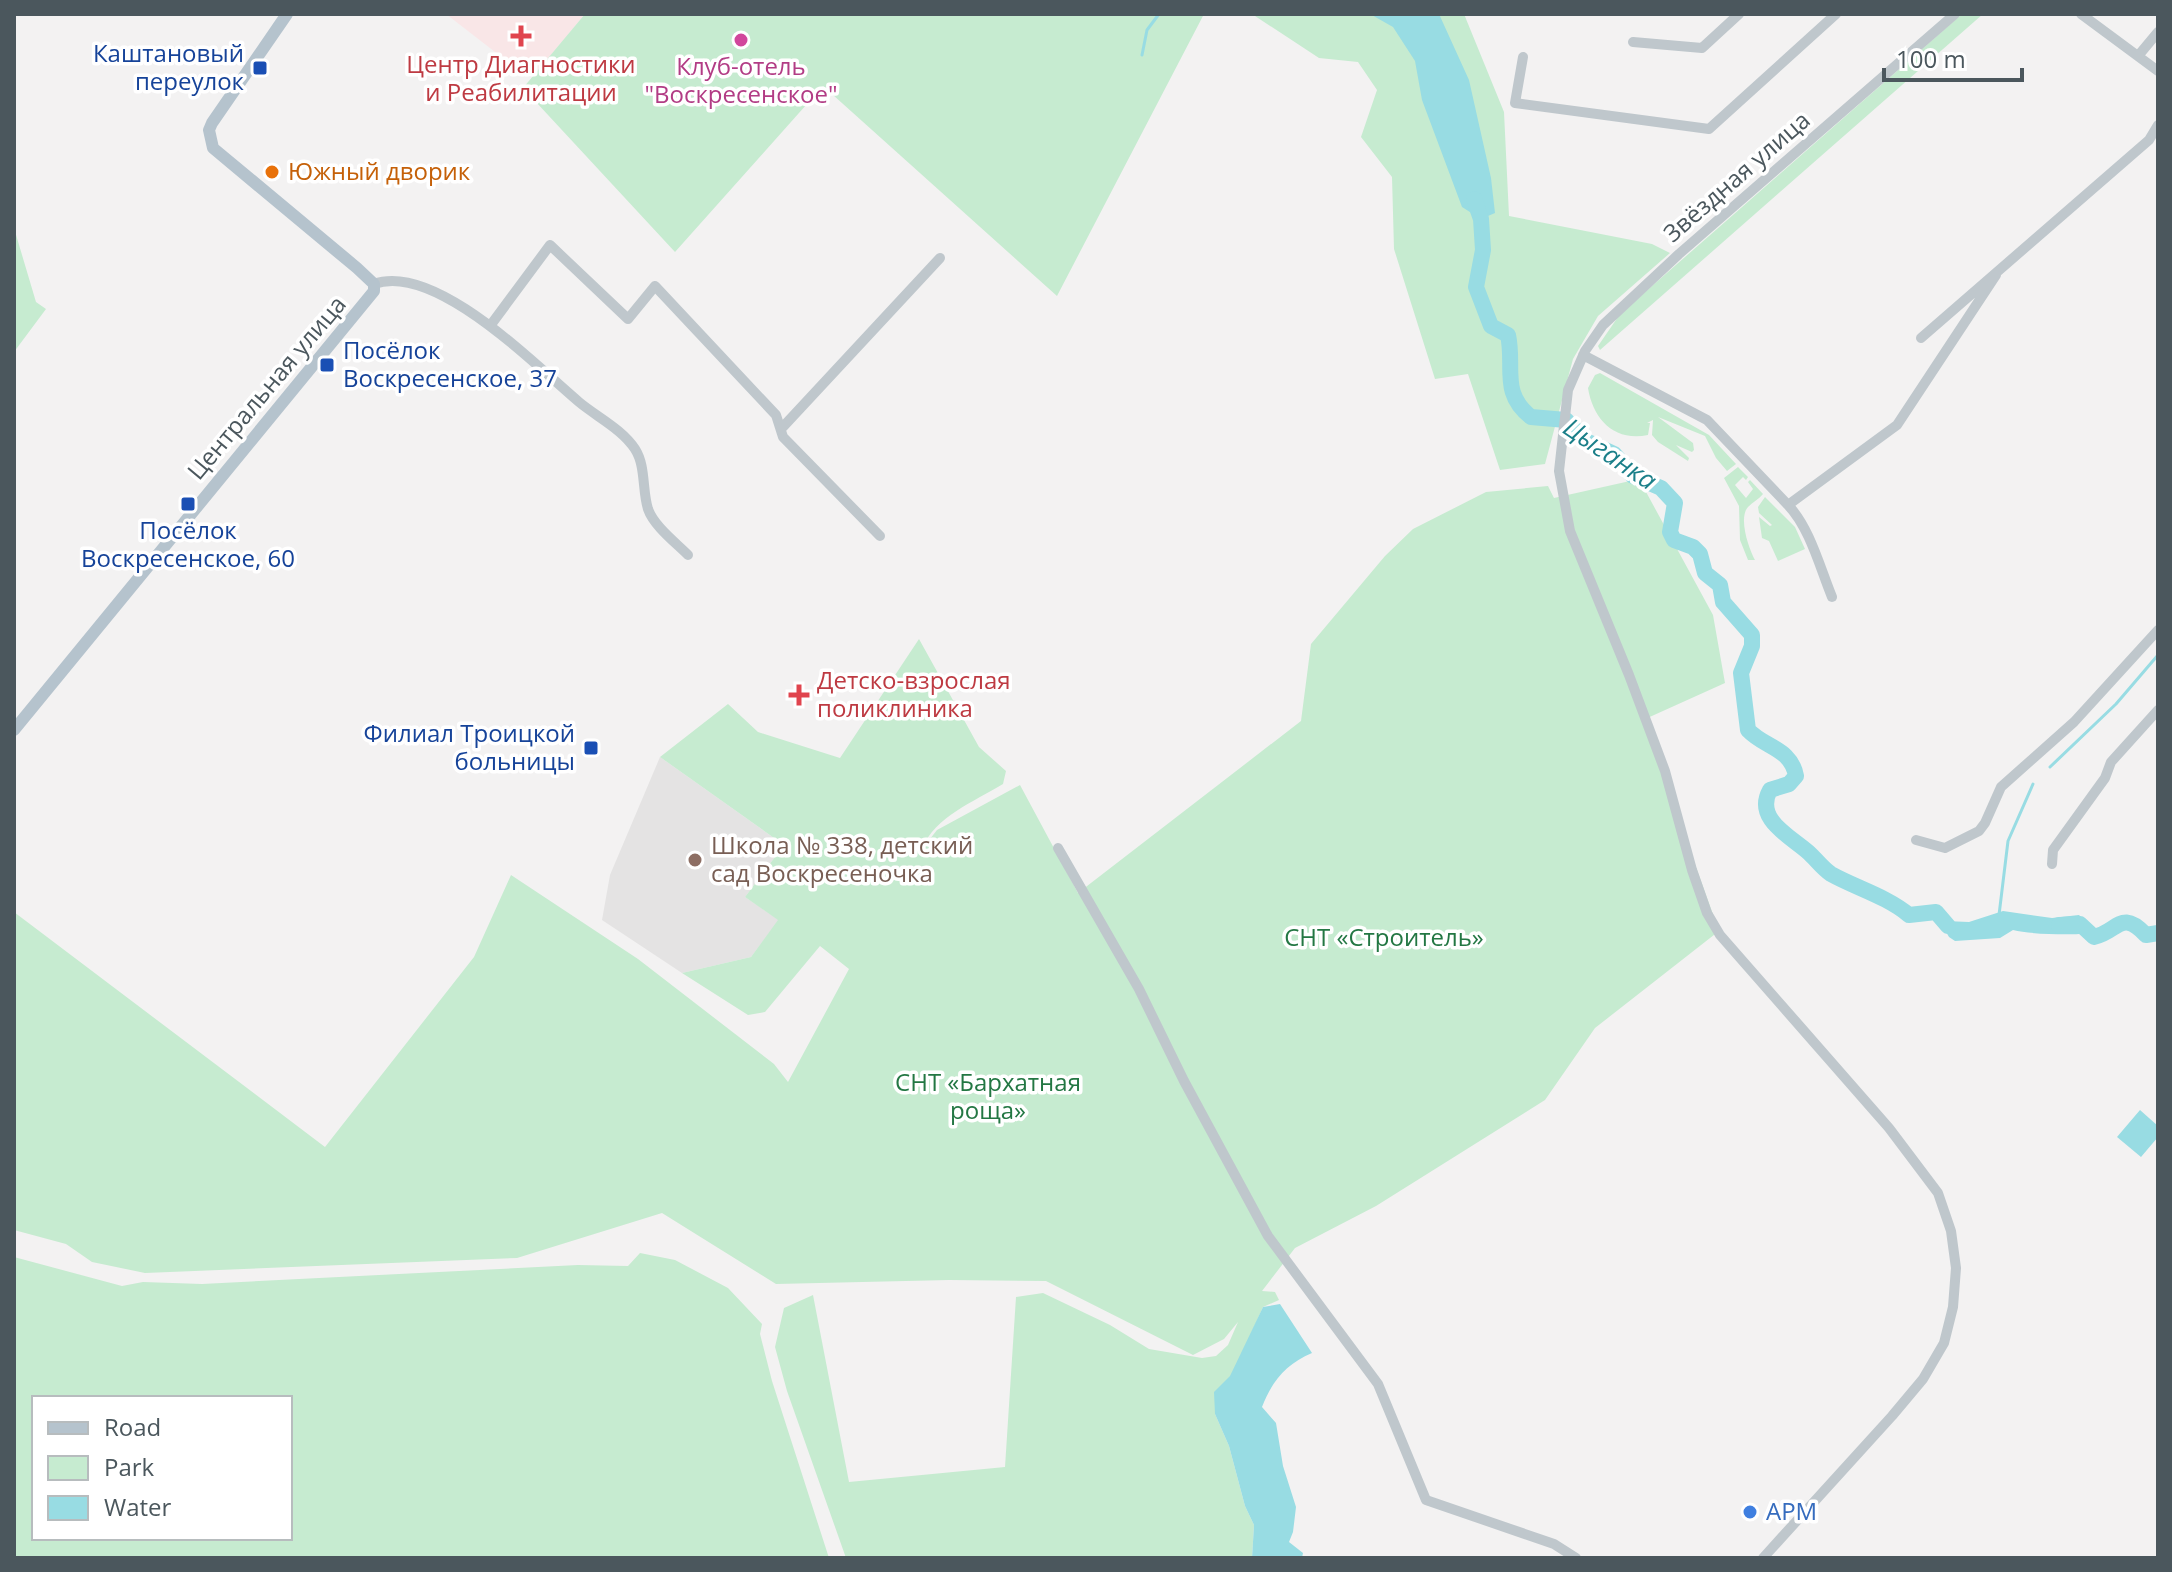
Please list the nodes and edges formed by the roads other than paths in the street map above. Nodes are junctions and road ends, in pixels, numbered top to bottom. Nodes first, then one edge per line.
1 (287, 14) edge
2 (1739, 14) edge
3 (1836, 14) edge
4 (1955, 14) edge
5 (2081, 14) edge
6 (2158, 32) edge
7 (1633, 42) dead end
8 (2138, 56) junction
9 (1523, 57) dead end
10 (2158, 71) edge
11 (2158, 125) edge
12 (940, 258) dead end
13 (1996, 275) junction
14 (374, 284) junction
15 (490, 326) junction
16 (1921, 338) dead end
17 (1583, 355) junction
18 (781, 429) junction
19 (1788, 505) junction
20 (880, 536) dead end
21 (688, 555) dead end
22 (1832, 597) dead end
23 (2158, 630) edge
24 (2158, 710) edge
25 (14, 730) edge
26 (1916, 840) dead end
27 (1058, 848) dead end
28 (2052, 864) dead end
29 (1576, 1558) edge
30 (1763, 1558) edge

1 - 14 main road, Центральная улица
2 - 7 street
3 - 9 street
4 - 17 street, Звёздная улица
5 - 8 street
6 - 8 street
8 - 10 street
11 - 13 street
12 - 18 street
13 - 16 street
13 - 19 street
14 - 15 street
14 - 25 main road, Центральная улица
15 - 18 street
15 - 21 street
17 - 19 street
17 - 30 street, Звёздная улица
18 - 20 street
19 - 22 street
23 - 26 street
24 - 28 street
27 - 29 street

